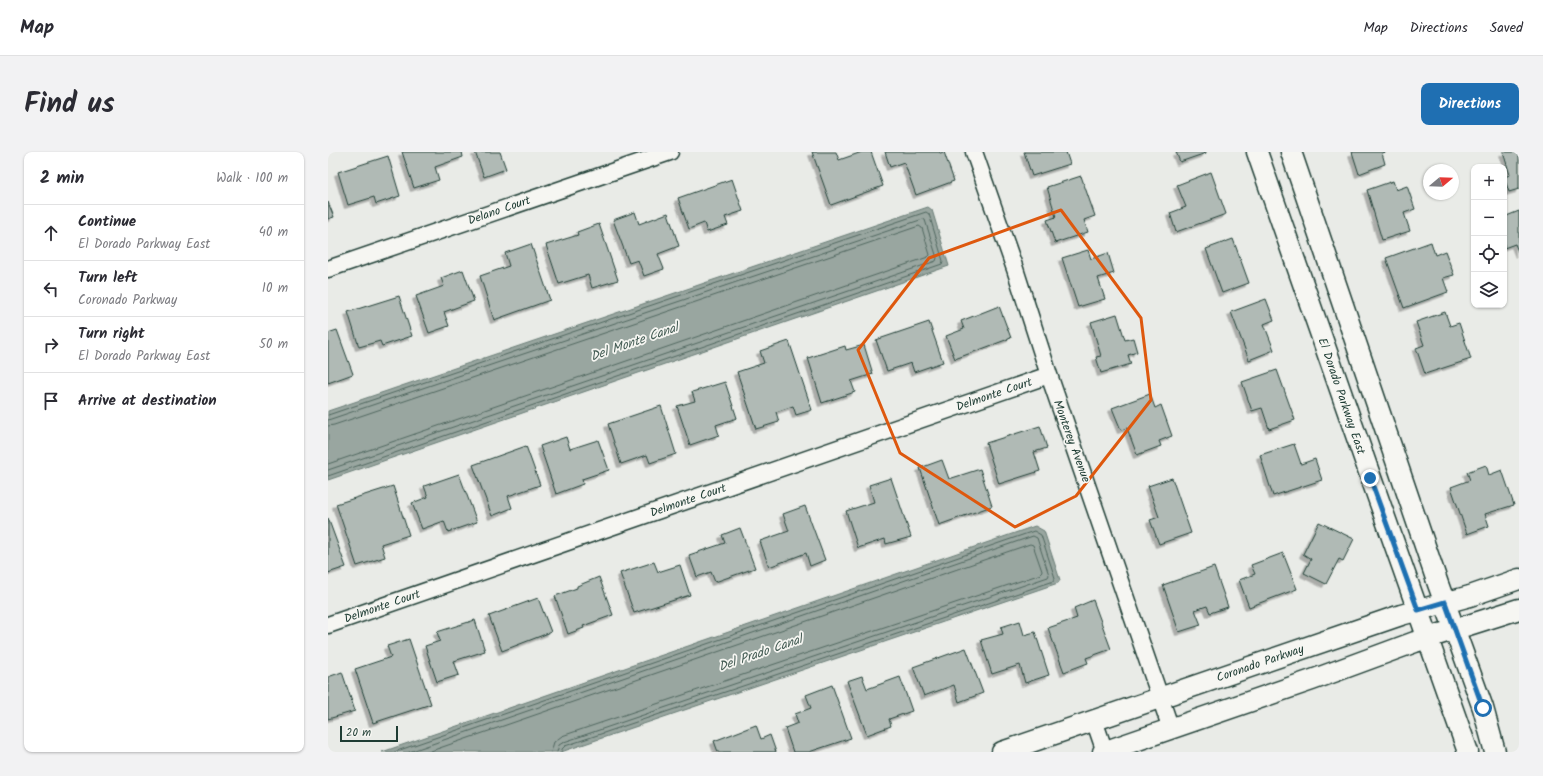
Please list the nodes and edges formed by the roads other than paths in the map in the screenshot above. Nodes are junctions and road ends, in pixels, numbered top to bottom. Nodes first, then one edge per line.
1 (670, 152) edge
2 (974, 152) edge
3 (1258, 152) edge
4 (1291, 152) edge
5 (328, 269) edge
6 (1049, 375) junction
7 (1519, 579) edge
8 (1445, 602) junction
9 (1519, 609) edge
10 (1418, 610) junction
11 (328, 625) edge
12 (1455, 630) junction
13 (1428, 638) junction
14 (1160, 697) junction
15 (1094, 720) junction
16 (1172, 729) junction
17 (1002, 752) edge
18 (1104, 752) edge
19 (1468, 752) edge
20 (1495, 752) edge

1 - 5 street, Delano Court
2 - 6 street, Monterey Avenue
3 - 10 street, El Dorado Parkway East
4 - 8 street
6 - 11 street, Delmonte Court
6 - 14 street, Monterey Avenue
7 - 8 street, Coronado Parkway
8 - 10 street, Coronado Parkway
8 - 12 street
9 - 12 street
10 - 13 street, El Dorado Parkway East
10 - 14 street, Coronado Parkway
12 - 13 street
12 - 20 street
13 - 16 street
13 - 19 street, El Dorado Parkway East
14 - 15 street, Coronado Parkway
14 - 16 street, Monterey Avenue
15 - 17 street, Coronado Parkway
15 - 18 street
16 - 18 street

